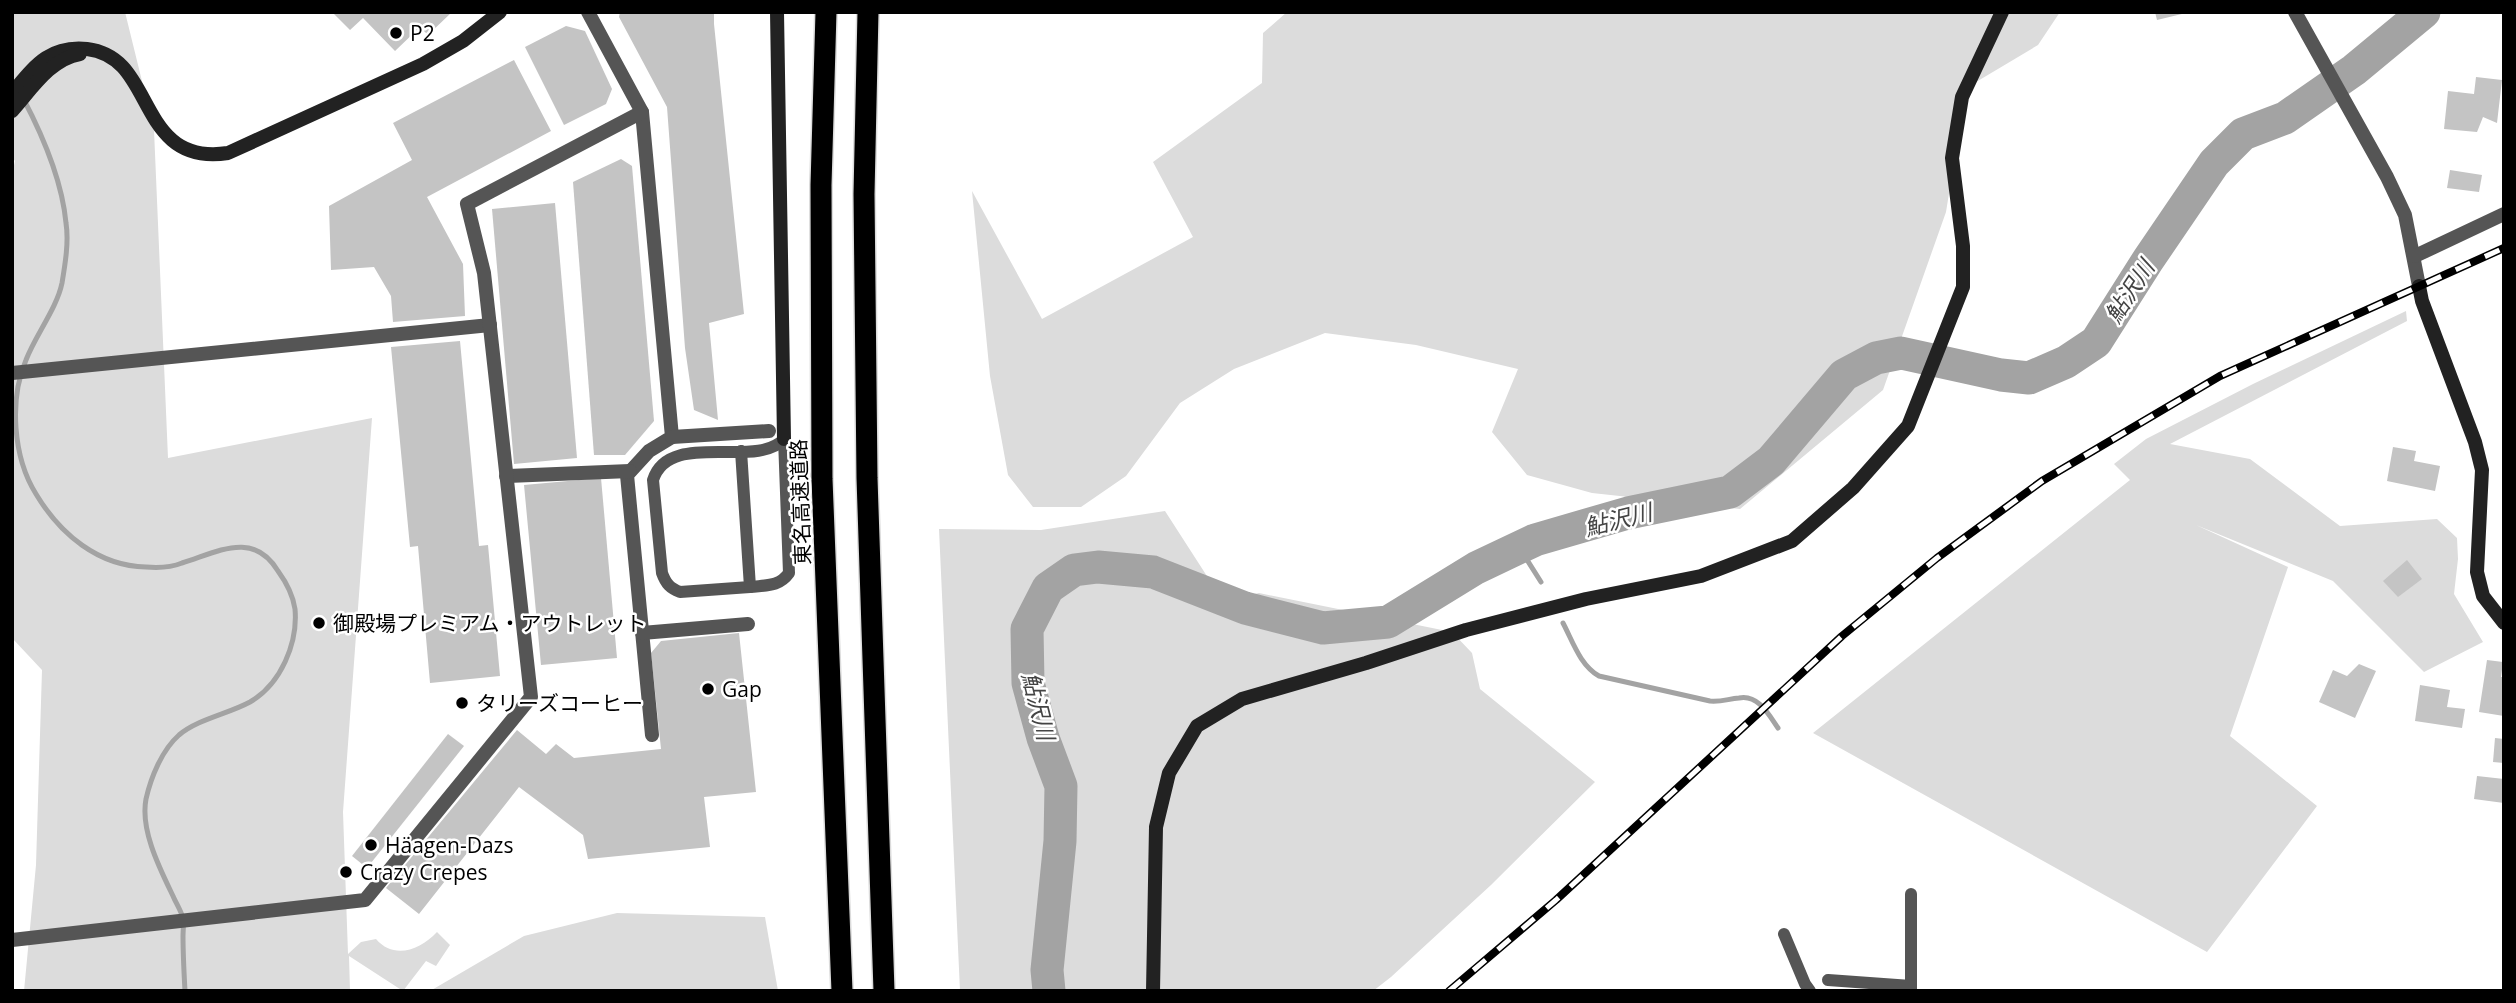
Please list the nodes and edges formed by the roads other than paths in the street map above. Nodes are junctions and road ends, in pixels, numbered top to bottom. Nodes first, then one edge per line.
1 (500, 12) edge
2 (588, 12) edge
3 (777, 12) edge
4 (826, 12) edge
5 (868, 12) edge
6 (2001, 12) edge
7 (2295, 12) edge
8 (55, 58) junction
9 (12, 93) edge
10 (12, 111) edge
11 (642, 112) junction
12 (2504, 214) edge
13 (2415, 256) junction
14 (489, 326) junction
15 (12, 373) edge
16 (769, 431) dead end
17 (672, 437) junction
18 (784, 439) junction
19 (741, 451) junction
20 (630, 471) junction
21 (506, 476) junction
22 (750, 587) junction
23 (2504, 623) edge
24 (748, 624) dead end
25 (642, 633) junction
26 (652, 735) dead end
27 (1911, 894) dead end
28 (1784, 934) dead end
29 (12, 940) edge
30 (1828, 980) dead end
31 (1912, 988) edge
32 (842, 991) edge
33 (884, 991) edge
34 (1153, 991) edge
35 (1810, 991) edge

1 - 8 street
2 - 11 street
3 - 18 street
4 - 32 highway, 東名高速道路
5 - 33 highway
6 - 34 street
7 - 13 street
8 - 9 street
8 - 10 street
11 - 14 street
11 - 17 street
12 - 13 street
13 - 23 street
14 - 15 street
14 - 21 street
16 - 17 street
17 - 20 street
18 - 19 lane
18 - 22 lane
19 - 22 lane
19 - 22 lane
20 - 21 street
20 - 25 street
21 - 29 street
24 - 25 street
25 - 26 street
27 - 31 lane
28 - 35 lane
30 - 31 lane

